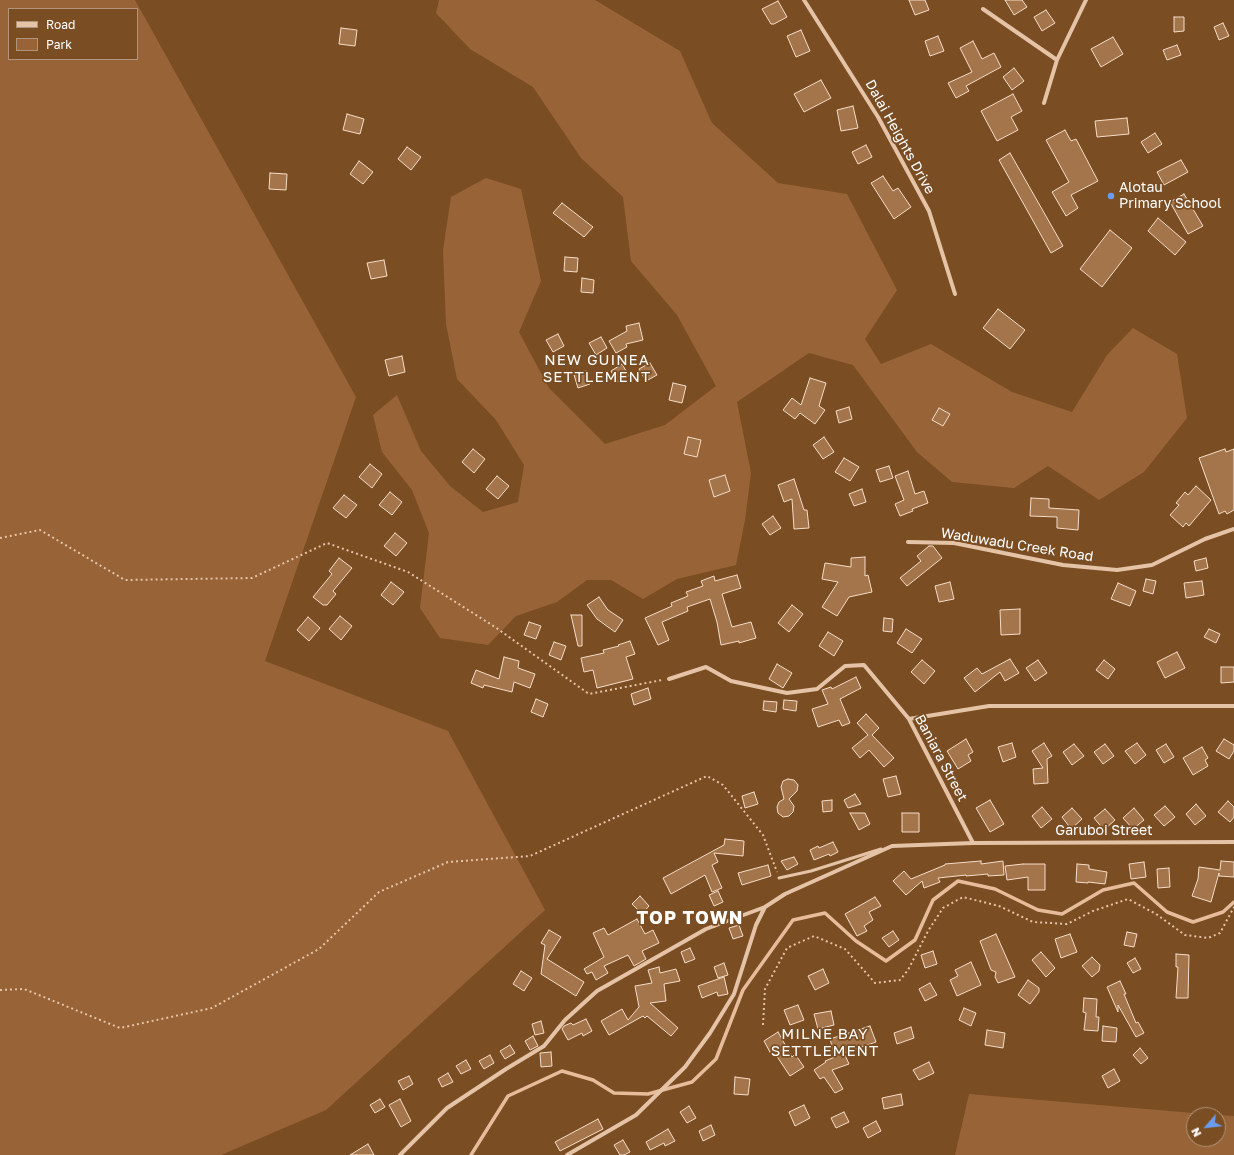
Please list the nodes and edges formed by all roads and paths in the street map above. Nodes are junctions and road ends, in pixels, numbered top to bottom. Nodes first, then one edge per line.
1 (804, 0) edge
2 (1086, 0) edge
3 (983, 9) dead end
4 (1057, 60) junction
5 (1044, 103) dead end
6 (955, 294) dead end
7 (1234, 529) edge
8 (0, 538) edge
9 (908, 542) dead end
10 (669, 679) joint
11 (1234, 706) edge
12 (909, 719) junction
13 (1234, 842) edge
14 (973, 843) junction
15 (892, 846) junction
16 (779, 878) joint
17 (765, 907) junction
18 (1234, 907) edge
19 (0, 990) edge
20 (762, 1025) dead end
21 (400, 1155) edge
22 (567, 1155) edge

1 - 6 street, Dalai Heights Drive
2 - 4 street
3 - 4 street
4 - 5 street
7 - 9 street, Waduwadu Creek Road
8 - 10 path
10 - 12 street, Baniara Street
11 - 12 street
12 - 14 street, Baniara Street
13 - 14 street, Garuboi Street
14 - 15 street, Garuboi Street
15 - 16 lane
15 - 17 street
16 - 19 path
17 - 21 street
17 - 22 street
18 - 20 path

